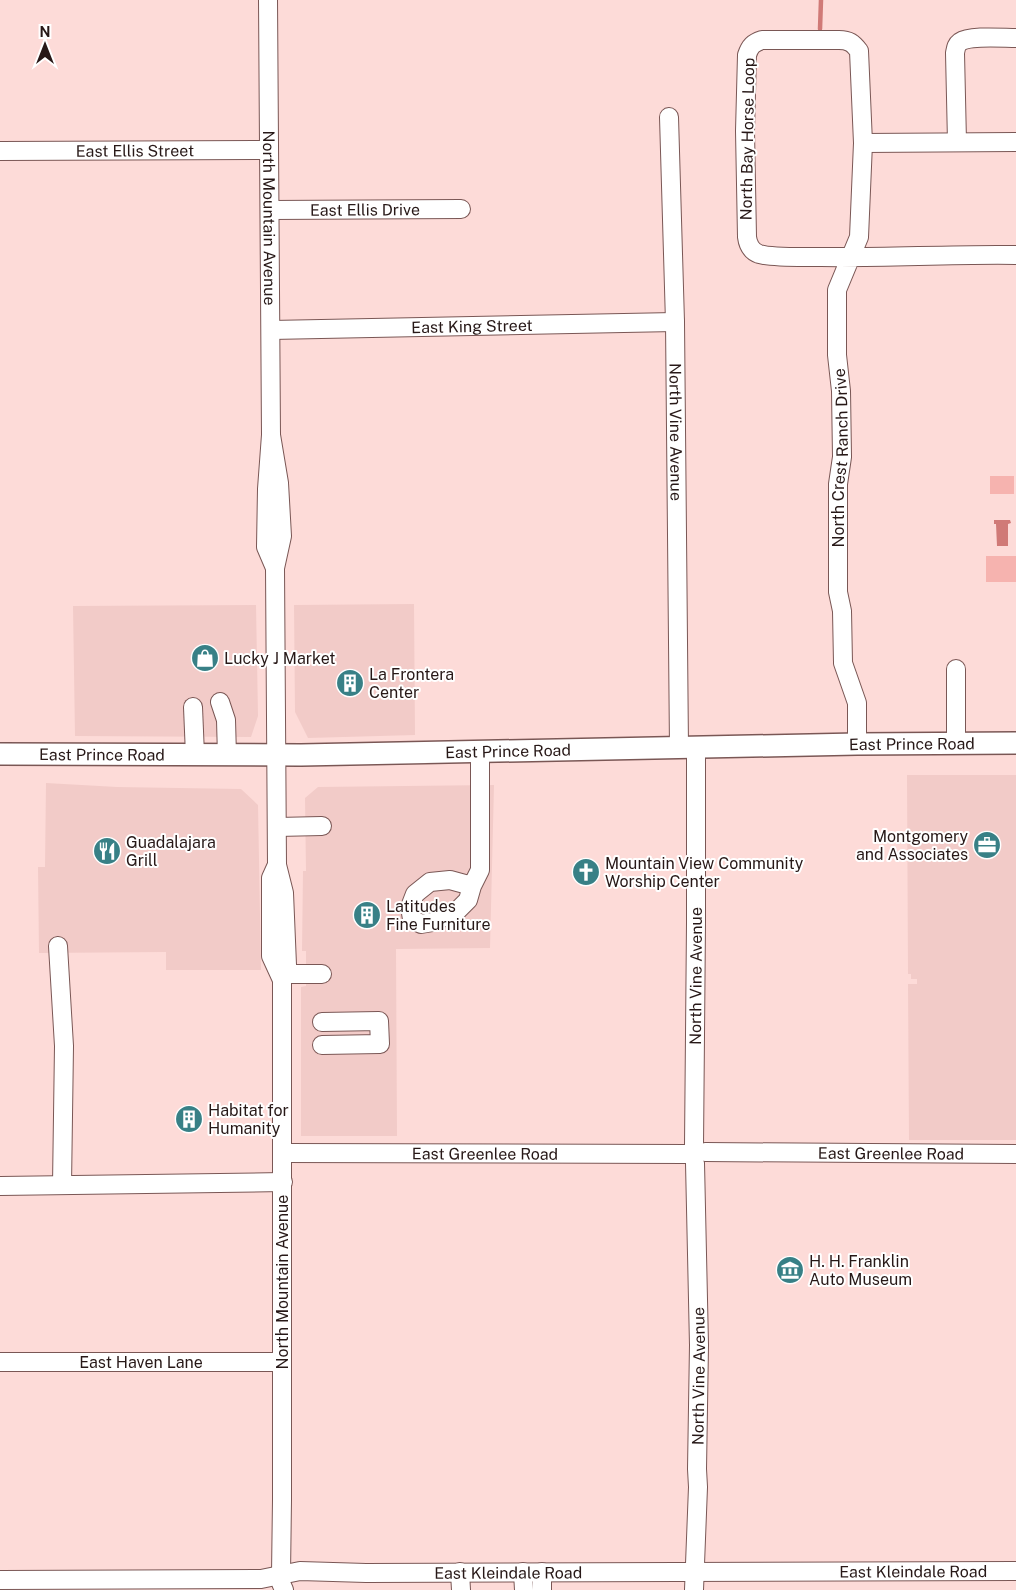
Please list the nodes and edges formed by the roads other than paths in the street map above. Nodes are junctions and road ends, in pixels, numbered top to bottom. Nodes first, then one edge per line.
1 (268, 0) edge
2 (1016, 38) edge
3 (669, 117) dead end
4 (956, 142) junction
5 (1016, 142) edge
6 (863, 143) junction
7 (269, 150) junction
8 (0, 151) edge
9 (461, 209) dead end
10 (270, 210) junction
11 (1016, 255) edge
12 (850, 258) junction
13 (675, 322) junction
14 (270, 330) junction
15 (956, 669) dead end
16 (220, 702) dead end
17 (193, 707) dead end
18 (956, 743) junction
19 (1016, 743) edge
20 (857, 744) junction
21 (688, 748) junction
22 (480, 752) junction
23 (0, 754) edge
24 (196, 755) junction
25 (227, 756) junction
26 (276, 756) junction
27 (322, 826) dead end
28 (277, 827) junction
29 (472, 886) dead end
30 (58, 946) dead end
31 (322, 974) dead end
32 (283, 977) junction
33 (322, 1022) dead end
34 (322, 1045) dead end
35 (283, 1153) junction
36 (695, 1154) junction
37 (1016, 1154) edge
38 (283, 1182) junction
39 (62, 1185) junction
40 (0, 1186) edge
41 (0, 1362) edge
42 (282, 1362) junction
43 (694, 1571) junction
44 (460, 1572) junction
45 (523, 1572) junction
46 (542, 1572) junction
47 (1016, 1572) edge
48 (0, 1580) edge
49 (281, 1584) edge
50 (138, 1585) edge
51 (461, 1590) edge
52 (524, 1590) edge
53 (542, 1590) edge
54 (694, 1590) edge

1 - 7 street, North Mountain Avenue
2 - 4 street
3 - 13 street, North Vine Avenue
4 - 5 street
4 - 6 street
6 - 12 street, North Crest Ranch Drive
6 - 12 street, North Bay Horse Loop
7 - 8 street, East Ellis Street
7 - 10 street, North Mountain Avenue
9 - 10 street, East Ellis Drive
10 - 14 street, North Mountain Avenue
11 - 12 street
12 - 20 street, North Crest Ranch Drive
13 - 14 street, East King Street
13 - 21 street, North Vine Avenue
14 - 26 street, North Mountain Avenue
15 - 18 street
16 - 25 street
17 - 24 street
18 - 19 main road, East Prince Road
18 - 20 main road, East Prince Road
20 - 21 main road, East Prince Road
21 - 22 main road, East Prince Road
21 - 36 street, North Vine Avenue
22 - 26 main road, East Prince Road
22 - 29 street
23 - 24 main road, East Prince Road
24 - 25 main road, East Prince Road
25 - 26 main road, East Prince Road
26 - 28 street, North Mountain Avenue
27 - 28 street
28 - 32 street, North Mountain Avenue
30 - 39 street
31 - 32 street
32 - 35 street, North Mountain Avenue
33 - 34 street
35 - 36 street, East Greenlee Road
35 - 38 street, North Mountain Avenue
36 - 37 street, East Greenlee Road
36 - 43 street, North Vine Avenue
38 - 39 street
38 - 42 street, North Mountain Avenue
39 - 40 street
41 - 42 street, East Haven Lane
42 - 49 street, North Mountain Avenue
43 - 46 street, East Kleindale Road
43 - 47 street, East Kleindale Road
43 - 54 street, North Vine Avenue
44 - 45 street, East Kleindale Road
44 - 49 street, East Kleindale Road
44 - 51 street
45 - 46 street, East Kleindale Road
45 - 52 street
46 - 53 street
48 - 50 street, East Kleindale Road
49 - 50 street, East Kleindale Road

